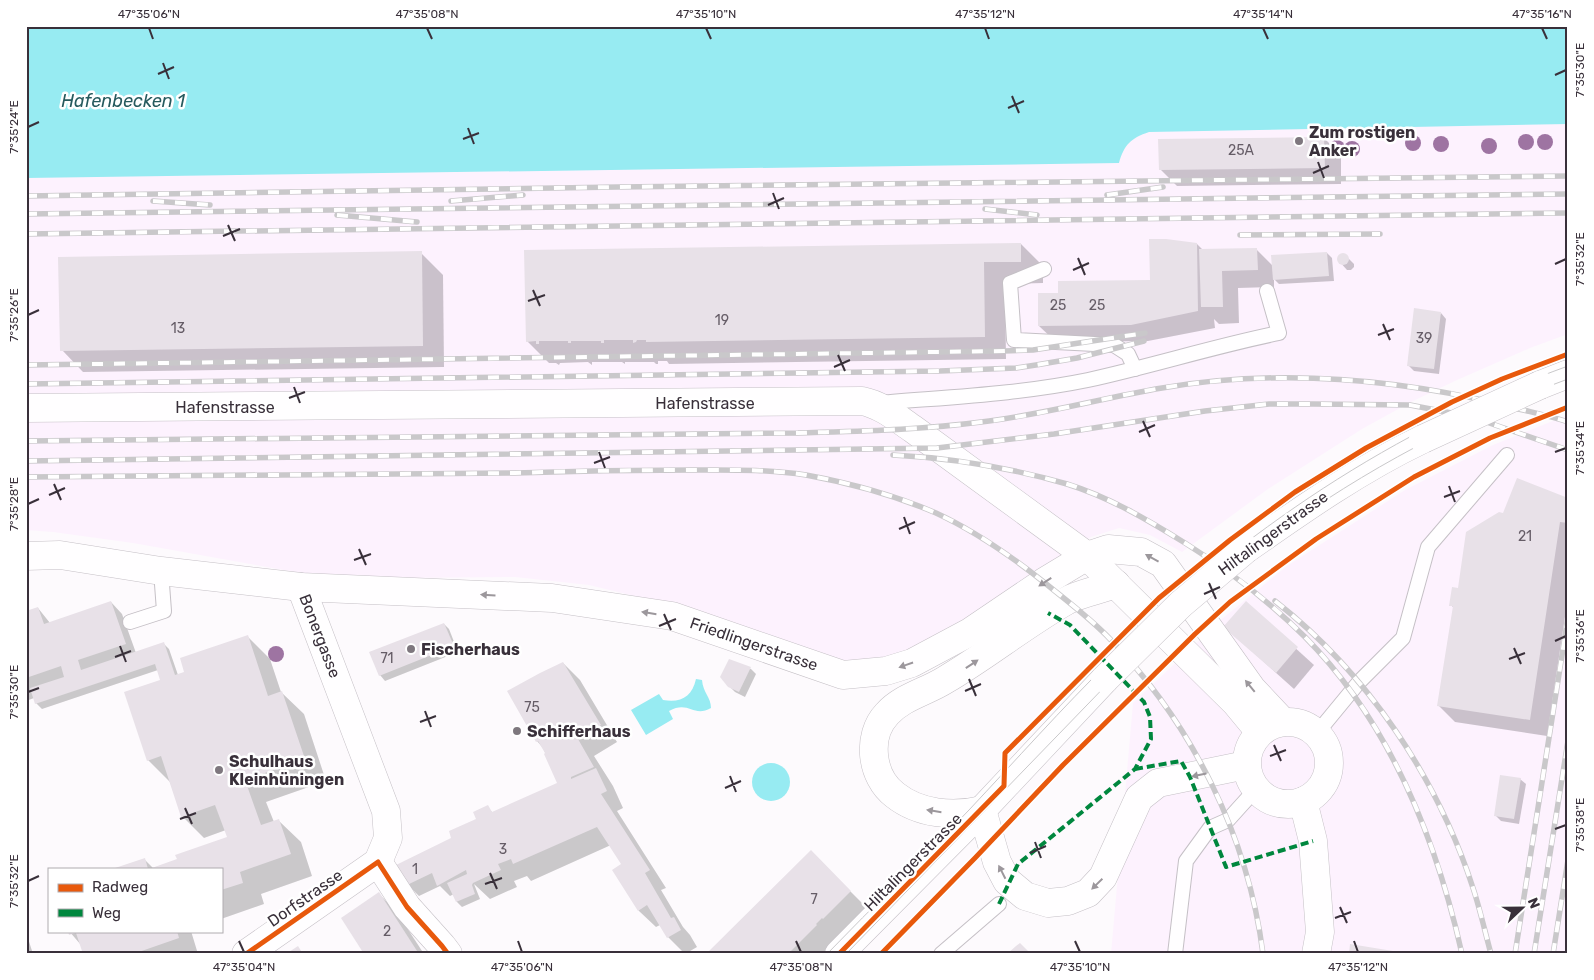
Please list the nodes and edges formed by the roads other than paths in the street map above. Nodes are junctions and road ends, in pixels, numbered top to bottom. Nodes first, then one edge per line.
1 (1044, 269) dead end
2 (1267, 291) dead end
3 (1136, 369) junction
4 (1568, 374) edge
5 (872, 403) junction
6 (26, 408) edge
7 (1507, 455) dead end
8 (26, 556) edge
9 (1087, 556) junction
10 (161, 572) junction
11 (1116, 584) junction
12 (301, 587) junction
13 (130, 622) dead end
14 (1272, 727) junction
15 (1316, 733) junction
16 (1251, 777) junction
17 (1302, 802) junction
18 (982, 810) junction
19 (378, 862) junction
20 (999, 904) dead end
21 (246, 954) edge
22 (448, 954) edge
23 (839, 954) edge
24 (941, 954) edge
25 (1175, 954) edge
26 (1316, 954) edge

1 - 3 lane
2 - 3 lane
3 - 5 lane
4 - 18 street, Hiltalingerstrasse, bridge
5 - 6 street, Hafenstrasse
5 - 9 street, Hafenstrasse
7 - 15 lane
8 - 10 street, Bonergasse
9 - 11 street, Hafenstrasse
9 -> 12 street, Friedlingerstrasse
14 -> 9 street, Friedlingerstrasse
10 - 12 street, Bonergasse
10 - 13 lane
11 - 14 street, Hafenstrasse
18 -> 11 street
12 - 19 street, Bonergasse
14 - 15 street
14 - 16 street
15 - 17 street
16 - 17 street
16 -> 18 street
16 - 25 lane
17 - 26 street
18 - 23 street, Hiltalingerstrasse
19 - 21 street, Dorfstrasse
19 - 22 street
20 - 24 lane

